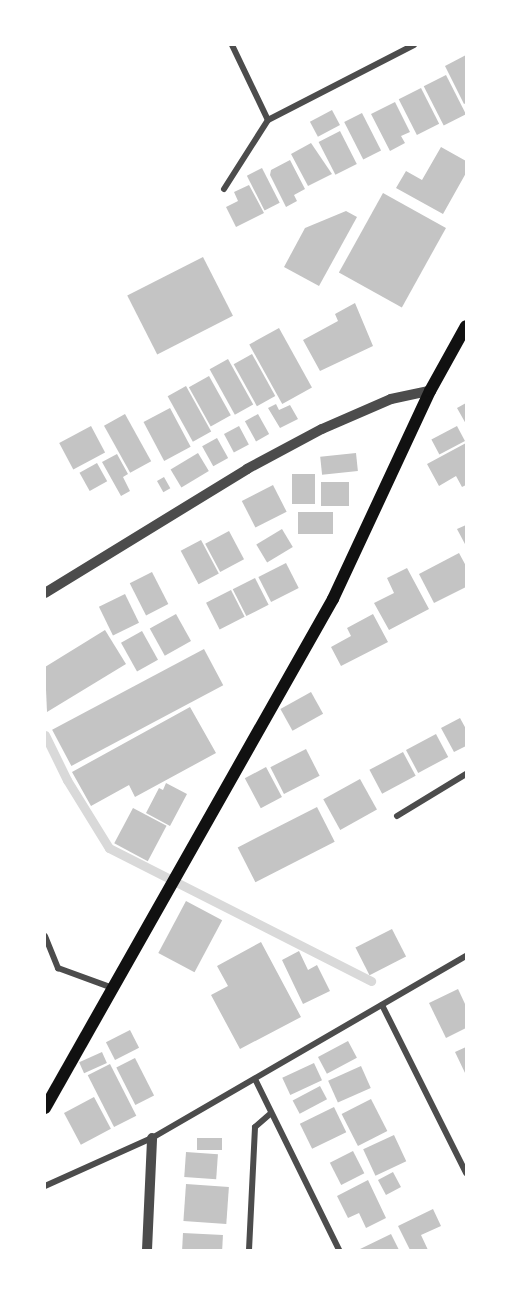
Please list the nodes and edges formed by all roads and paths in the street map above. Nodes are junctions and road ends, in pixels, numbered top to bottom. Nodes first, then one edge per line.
1 (232, 45) edge
2 (414, 45) edge
3 (268, 120) junction
4 (224, 189) dead end
5 (466, 326) edge
6 (430, 392) junction
7 (45, 593) edge
8 (466, 774) edge
9 (397, 816) dead end
10 (45, 936) edge
11 (466, 956) edge
12 (110, 987) junction
13 (382, 1005) junction
14 (255, 1079) junction
15 (45, 1108) edge
16 (271, 1113) junction
17 (152, 1138) junction
18 (466, 1173) edge
19 (45, 1186) edge
20 (147, 1250) edge
21 (249, 1250) edge
22 (339, 1250) edge

1 - 3 street
2 - 3 street
3 - 4 street
5 - 6 main road
6 - 7 street
6 - 12 main road
8 - 9 street
10 - 12 street
11 - 13 street
12 - 15 main road
13 - 14 street
13 - 18 street
14 - 16 street
14 - 17 street
16 - 21 street
16 - 22 street
17 - 19 street
17 - 20 street

